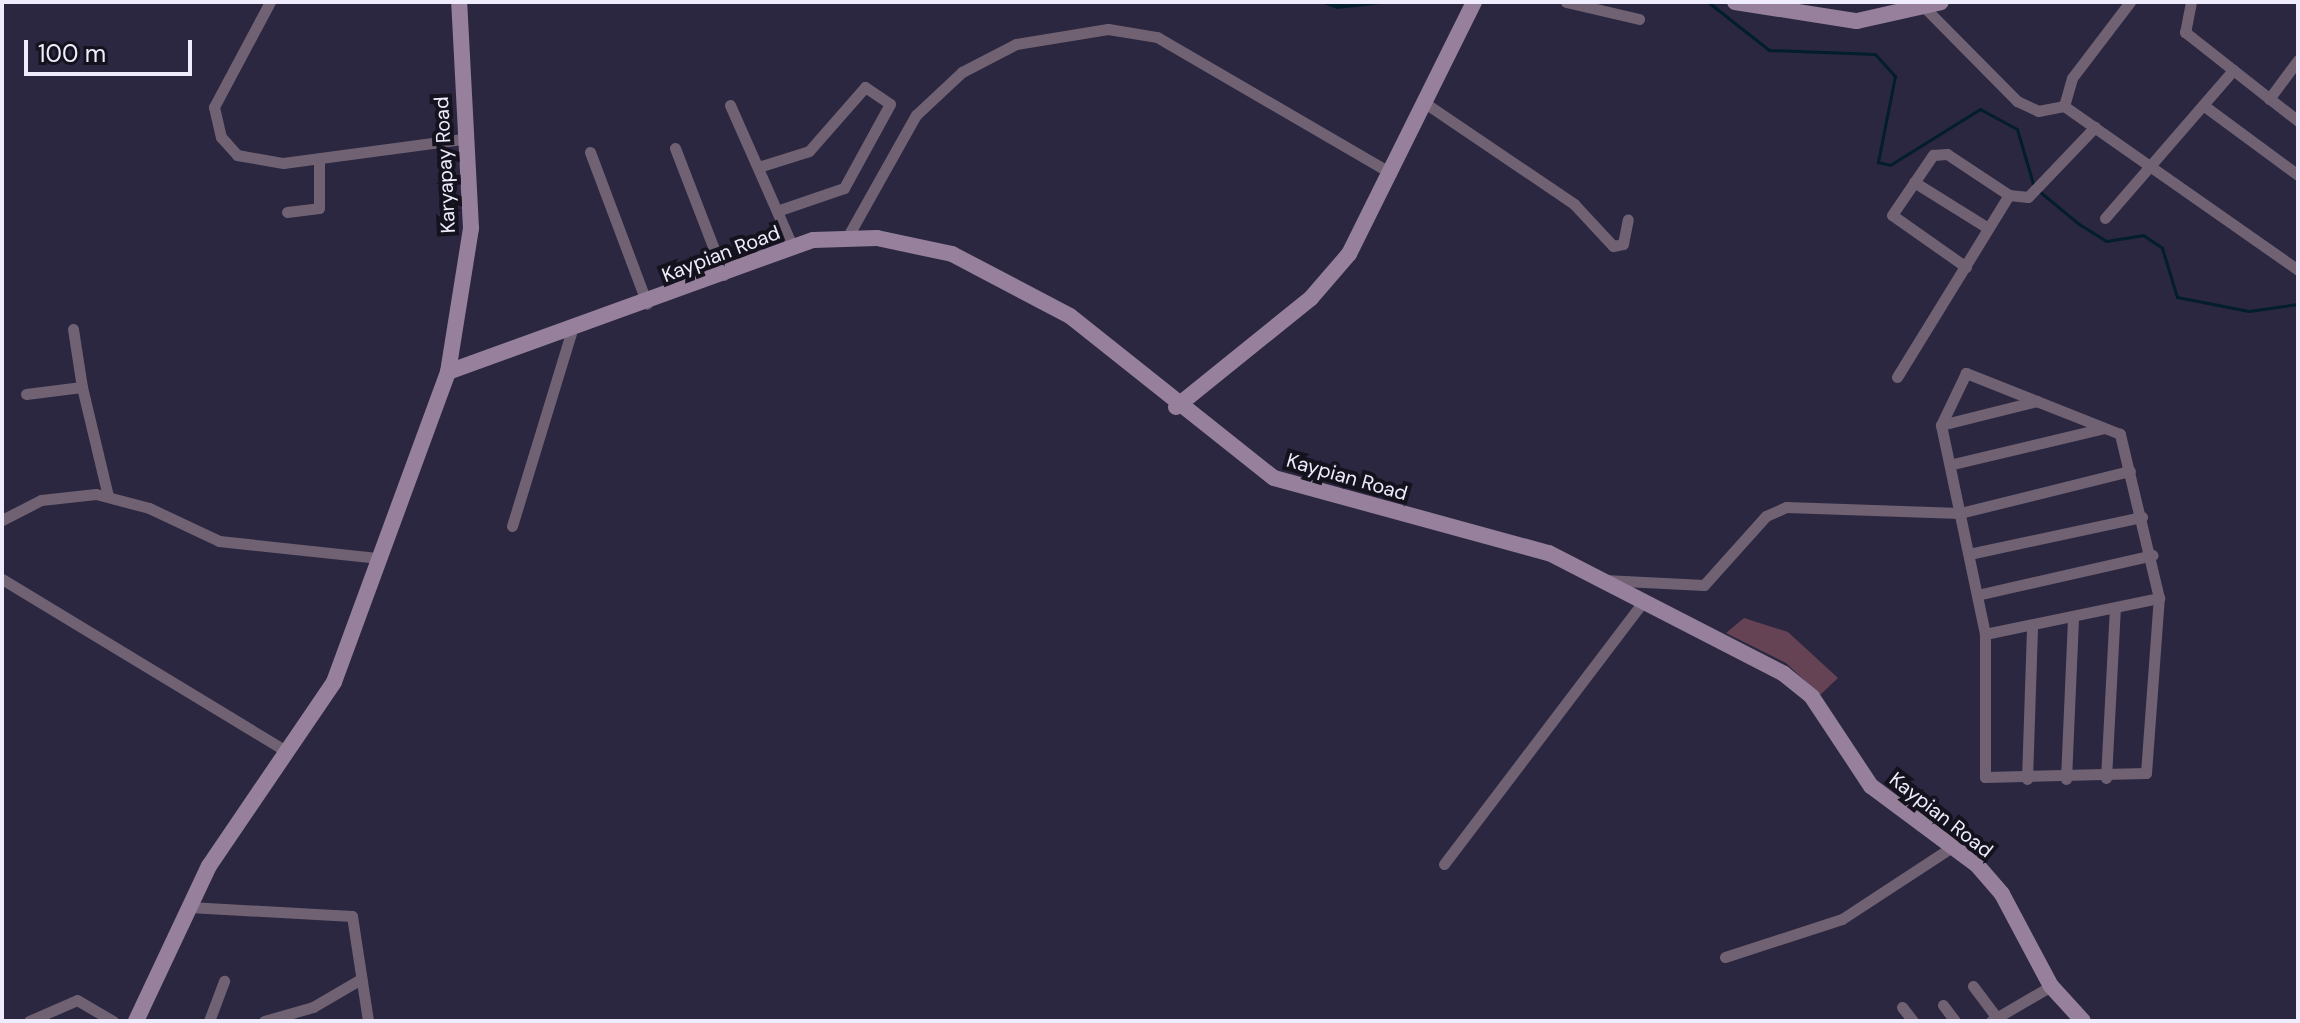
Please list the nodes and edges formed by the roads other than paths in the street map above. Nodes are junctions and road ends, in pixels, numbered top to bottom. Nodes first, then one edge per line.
1 (270, 2) edge
2 (459, 2) edge
3 (1474, 2) edge
4 (1566, 2) edge
5 (1735, 2) edge
6 (1941, 2) edge
7 (2130, 2) edge
8 (2191, 2) edge
9 (1903, 7) edge
10 (1925, 8) junction
11 (1639, 19) dead end
12 (2298, 60) edge
13 (2233, 70) junction
14 (2269, 99) junction
15 (1422, 101) junction
16 (730, 105) dead end
17 (2203, 105) junction
18 (2064, 106) junction
19 (2298, 121) edge
20 (2095, 127) junction
21 (464, 139) junction
22 (675, 148) dead end
23 (590, 152) dead end
24 (319, 159) junction
25 (758, 167) junction
26 (2153, 171) junction
27 (1391, 173) junction
28 (2298, 175) edge
29 (1914, 182) junction
30 (2009, 195) junction
31 (777, 211) junction
32 (287, 212) dead end
33 (2105, 218) dead end
34 (1628, 219) dead end
35 (1988, 228) junction
36 (848, 236) junction
37 (793, 248) junction
38 (1966, 267) junction
39 (2298, 270) edge
40 (724, 275) junction
41 (647, 305) junction
42 (73, 329) dead end
43 (571, 333) junction
44 (448, 372) junction
45 (1897, 377) dead end
46 (82, 387) junction
47 (26, 394) dead end
48 (2038, 401) junction
49 (1176, 407) junction
50 (1941, 425) junction
51 (2105, 428) junction
52 (1953, 464) junction
53 (2130, 471) junction
54 (108, 496) junction
55 (1960, 513) junction
56 (2142, 517) junction
57 (2, 520) edge
58 (512, 526) dead end
59 (1969, 554) junction
60 (2153, 555) junction
61 (379, 558) junction
62 (2, 579) edge
63 (1596, 580) junction
64 (1977, 595) junction
65 (2159, 598) junction
66 (1642, 603) junction
67 (2115, 608) junction
68 (2073, 619) junction
69 (2032, 627) junction
70 (1985, 634) junction
71 (286, 751) junction
72 (2106, 778) junction
73 (2027, 779) junction
74 (2066, 779) junction
75 (1949, 849) junction
76 (1444, 864) dead end
77 (189, 907) junction
78 (1725, 957) dead end
79 (361, 979) junction
80 (224, 981) dead end
81 (1973, 986) dead end
82 (2051, 986) junction
83 (1943, 1005) dead end
84 (1902, 1007) dead end
85 (1994, 1019) edge
86 (29, 1021) edge
87 (113, 1021) edge
88 (136, 1021) edge
89 (209, 1021) edge
90 (264, 1021) edge
91 (368, 1021) edge
92 (1913, 1021) edge
93 (1955, 1021) edge
94 (2083, 1021) edge

1 - 24 street
2 - 21 main road, Karyapay Road
3 - 15 main road
4 - 11 street
5 - 9 main road
6 - 10 main road
7 - 18 street
8 - 13 street
9 - 10 main road
10 - 18 street
12 - 14 street
13 - 14 street
13 - 17 street
14 - 19 street
15 - 27 main road
15 - 34 street
16 - 25 street
17 - 26 street
17 - 28 street
18 - 20 street
20 - 26 street
20 - 30 street
21 - 24 street
21 - 44 main road, Karyapay Road
22 - 40 street
23 - 41 street
24 - 32 street
25 - 31 street
25 - 31 street
26 - 33 street
26 - 39 street
27 - 36 street
27 - 49 main road
29 - 30 street
29 - 35 street
29 - 38 street
30 - 35 street
31 - 37 street
35 - 38 street
36 - 37 main road, Kaypian Road
36 - 49 main road, Kaypian Road
37 - 40 main road, Kaypian Road
38 - 45 street
40 - 41 main road, Kaypian Road
41 - 43 main road, Kaypian Road
42 - 46 street
43 - 44 main road, Kaypian Road
43 - 58 street
44 - 61 main road, Karyapay Road
46 - 47 street
46 - 54 street
48 - 50 street
48 - 50 street
48 - 51 street
49 - 63 main road, Kaypian Road
50 - 52 street
51 - 52 street
51 - 53 street
52 - 55 street
53 - 55 street
53 - 56 street
54 - 57 street
54 - 61 street
55 - 59 street
55 - 63 street
56 - 59 street
56 - 60 street
59 - 64 street
60 - 64 street
60 - 65 street
61 - 71 main road, Karyapay Road
62 - 71 street
63 - 66 main road, Kaypian Road
64 - 70 street
65 - 67 street
65 - 72 street
66 - 75 main road, Kaypian Road
66 - 76 street
67 - 68 street
67 - 72 street
68 - 69 street
68 - 74 street
69 - 70 street
69 - 73 street
70 - 73 street
71 - 77 main road, Karyapay Road
72 - 74 street
73 - 74 street
75 - 78 street
75 - 82 main road, Kaypian Road
77 - 79 street
77 - 88 main road, Karyapay Road
79 - 90 street
79 - 91 street
80 - 89 street
81 - 85 street
82 - 85 street
82 - 94 main road, Kaypian Road
83 - 93 street
84 - 92 street
86 - 87 street

